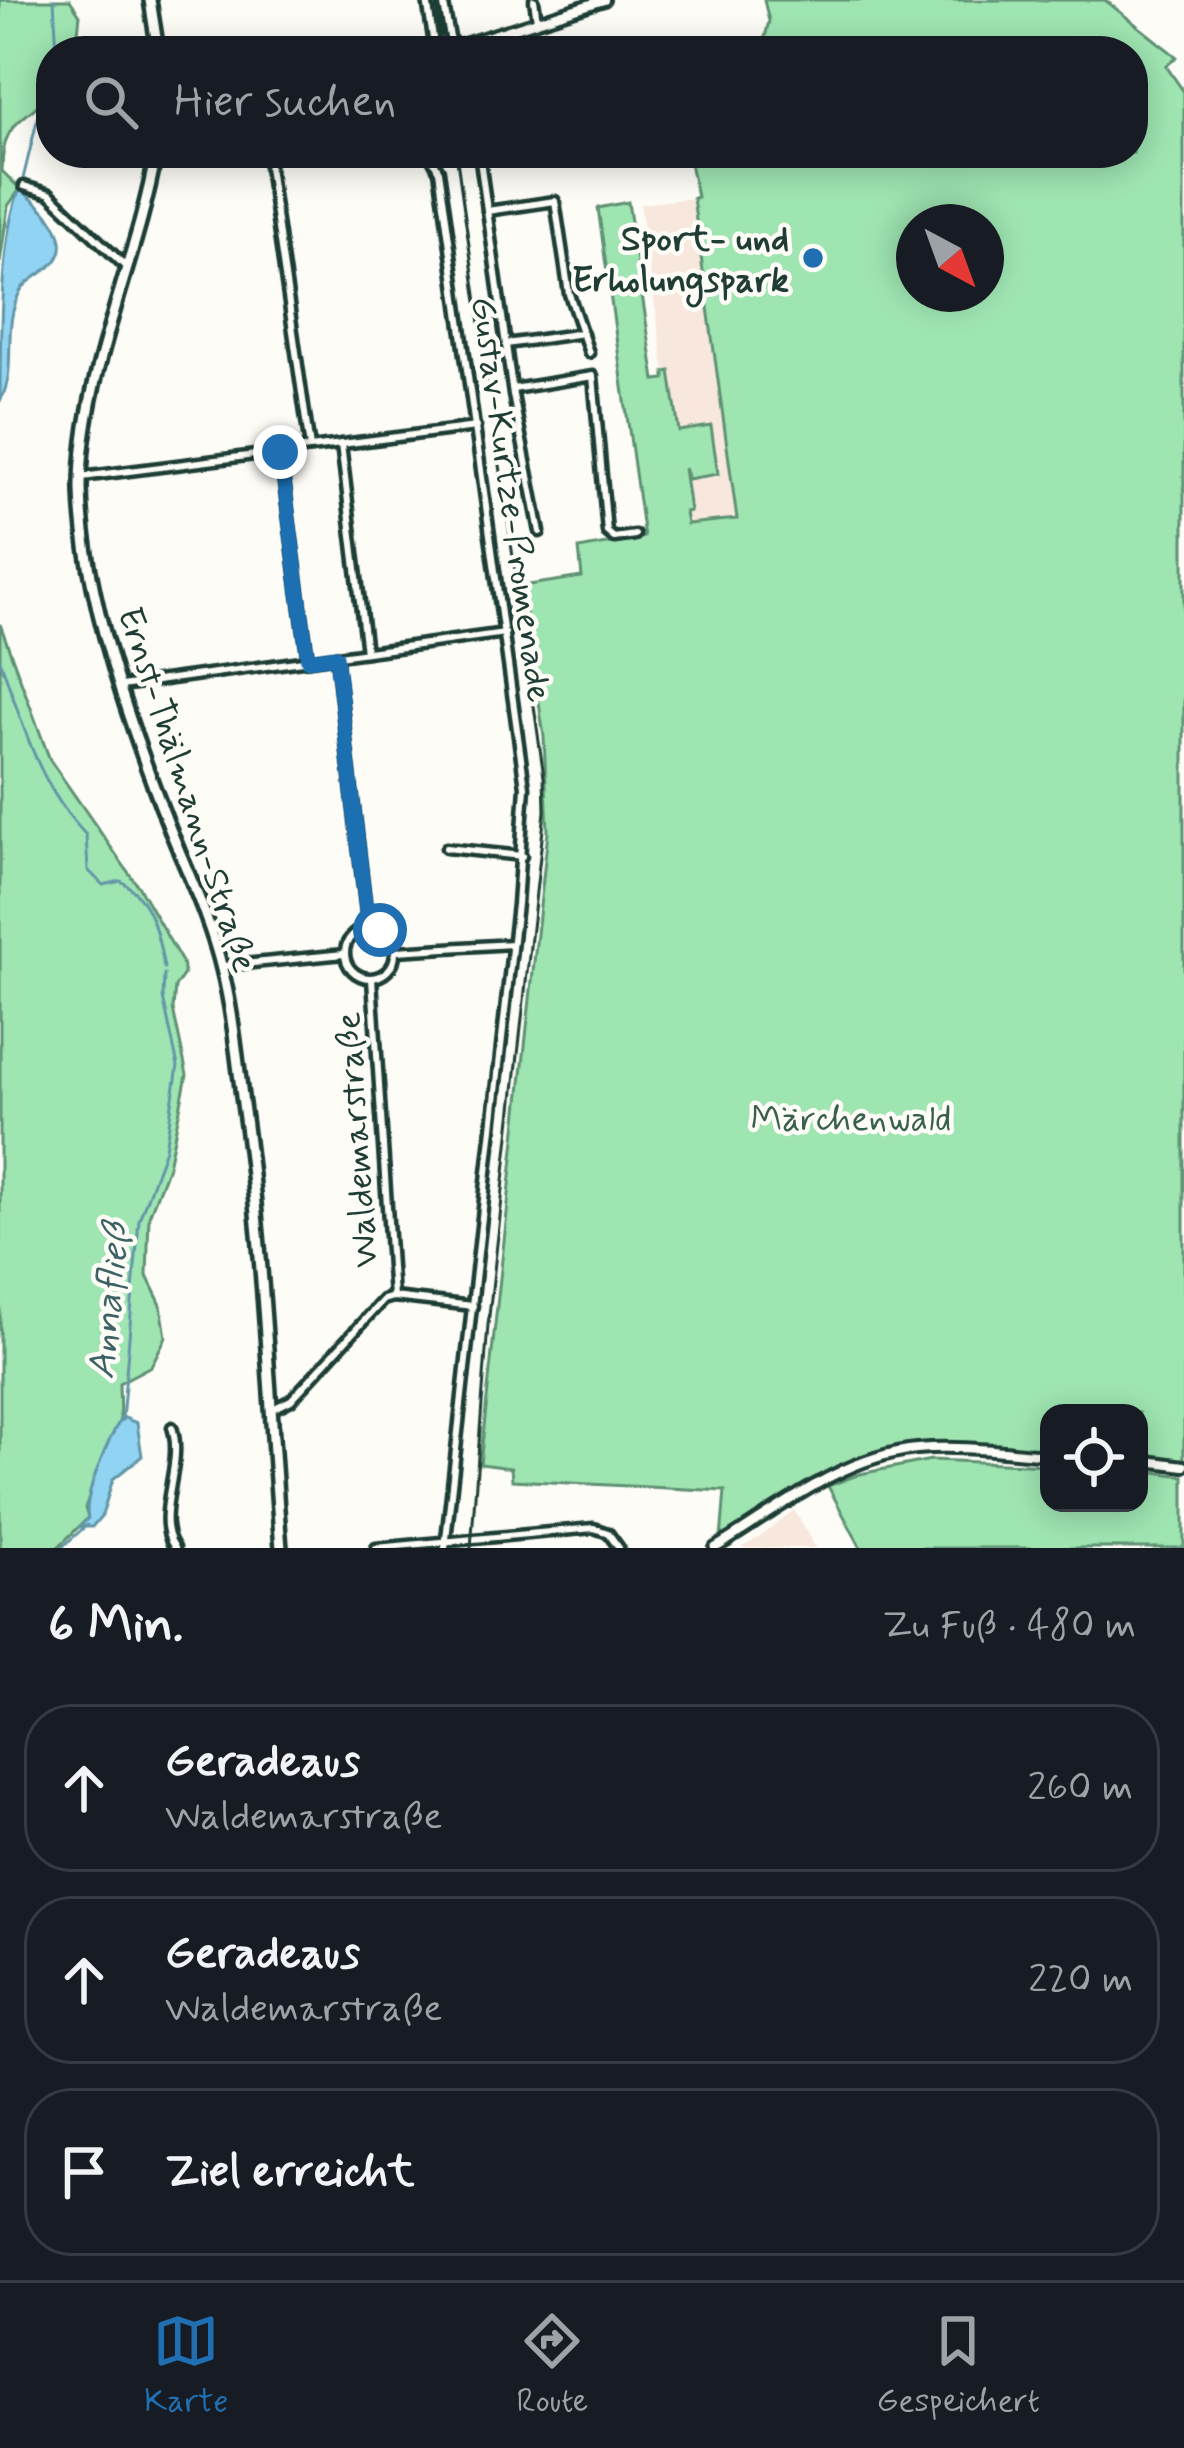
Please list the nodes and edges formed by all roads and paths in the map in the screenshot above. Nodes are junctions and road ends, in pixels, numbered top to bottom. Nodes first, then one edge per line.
1 (150, 0) edge
2 (428, 0) edge
3 (443, 0) edge
4 (534, 0) edge
5 (604, 0) edge
6 (537, 21) junction
7 (156, 36) edge
8 (444, 36) edge
9 (448, 36) edge
10 (490, 36) edge
11 (151, 168) edge
12 (269, 168) edge
13 (436, 168) edge
14 (481, 168) edge
15 (24, 186) dead end
16 (487, 211) junction
17 (128, 268) junction
18 (583, 333) junction
19 (506, 344) junction
20 (589, 353) dead end
21 (513, 389) junction
22 (476, 427) junction
23 (340, 444) junction
24 (310, 448) junction
25 (280, 452) junction
26 (82, 477) junction
27 (540, 532) dead end
28 (635, 536) dead end
29 (506, 633) junction
30 (366, 652) junction
31 (336, 656) junction
32 (308, 660) junction
33 (122, 686) junction
34 (446, 848) dead end
35 (522, 856) junction
36 (368, 928) junction
37 (513, 944) junction
38 (396, 951) junction
39 (344, 954) junction
40 (222, 966) junction
41 (372, 979) junction
42 (393, 1298) junction
43 (473, 1306) junction
44 (271, 1409) junction
45 (172, 1427) dead end
46 (1040, 1455) edge
47 (1148, 1461) edge
48 (1184, 1466) edge
49 (446, 1545) edge
50 (175, 1548) edge
51 (281, 1548) edge
52 (376, 1548) edge
53 (619, 1548) edge
54 (715, 1548) edge

1 - 7 main road
2 - 8 street
3 - 9 street
4 - 6 street
5 - 6 street
6 - 10 street
11 - 17 main road, Ernst-Thälmann-Straße
12 - 24 street
13 - 22 street, Gustav-Kurtze-Promenade
14 - 16 street, Gustav-Kurtze-Promenade
15 - 17 street
16 - 18 street
16 - 19 street, Gustav-Kurtze-Promenade
17 - 26 main road, Ernst-Thälmann-Straße
18 - 19 street, Gustav-Kurtze-Promenade
18 - 20 street
19 - 21 street, Gustav-Kurtze-Promenade
21 - 27 street, Gustav-Kurtze-Promenade
21 - 28 street, Gustav-Kurtze-Promenade
22 - 23 street
22 - 29 street, Gustav-Kurtze-Promenade
23 - 24 street
23 - 30 street
24 - 25 street
25 - 26 street
25 - 32 street
26 - 33 main road, Ernst-Thälmann-Straße
29 - 30 street
29 - 35 street, Gustav-Kurtze-Promenade
30 - 31 street
31 - 32 street
31 - 36 street
32 - 33 street
33 - 40 main road, Ernst-Thälmann-Straße
34 - 35 street
35 - 37 street, Gustav-Kurtze-Promenade
36 - 38 street
36 - 39 street
37 - 38 street
37 - 43 street, Gustav-Kurtze-Promenade
38 - 41 street
39 - 40 street
39 - 41 street
40 - 44 main road, Ernst-Thälmann-Straße
41 - 42 street, Waldemarstraße
42 - 43 street, Waldemarstraße
42 - 44 street, Waldemarstraße
43 - 49 street, Gustav-Kurtze-Promenade
44 - 51 main road, Ernst-Thälmann-Straße
45 - 50 street
46 - 54 street
47 - 48 street
49 - 52 street
49 - 53 street

